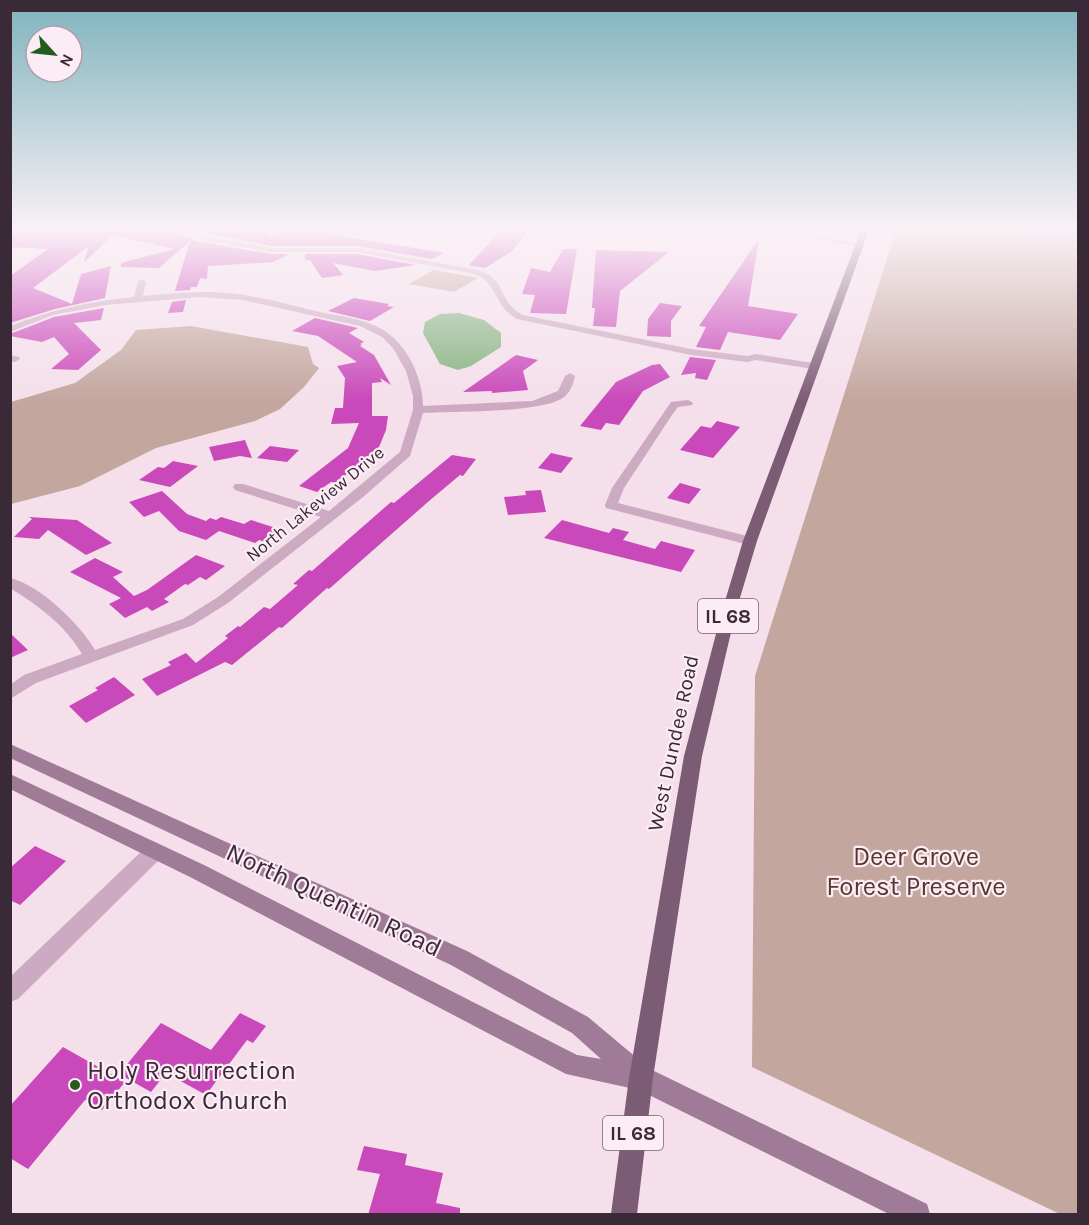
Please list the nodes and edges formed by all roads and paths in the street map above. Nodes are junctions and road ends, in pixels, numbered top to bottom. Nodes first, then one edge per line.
1 (141, 287) edge
2 (497, 287) edge
3 (843, 287) edge
4 (138, 299) junction
5 (10, 329) edge
6 (812, 369) junction
7 (570, 376) dead end
8 (688, 403) dead end
9 (418, 410) junction
10 (239, 487) dead end
11 (331, 516) junction
12 (750, 541) junction
13 (10, 582) edge
14 (91, 656) junction
15 (10, 693) edge
16 (10, 750) edge
17 (10, 782) edge
18 (154, 852) junction
19 (10, 992) edge
20 (641, 1078) junction
21 (624, 1215) edge
22 (917, 1215) edge

1 - 4 street
2 - 6 street
3 - 6 main road, West Dundee Road / IL 68
4 - 5 street, North Lakeview Drive
4 - 9 street, North Lakeview Drive
6 - 12 main road, West Dundee Road / IL 68
7 - 9 street
8 - 12 street
9 - 11 street, North Lakeview Drive
10 - 11 street
11 - 14 street, North Lakeview Drive
12 - 20 main road, West Dundee Road / IL 68
13 - 14 street
14 - 15 street, North Lakeview Drive
16 - 20 main road, North Quentin Road
17 - 18 main road, North Quentin Road
18 - 19 street
18 - 20 main road, North Quentin Road
20 - 21 main road, West Dundee Road / IL 68
20 - 22 main road, North Quentin Road

